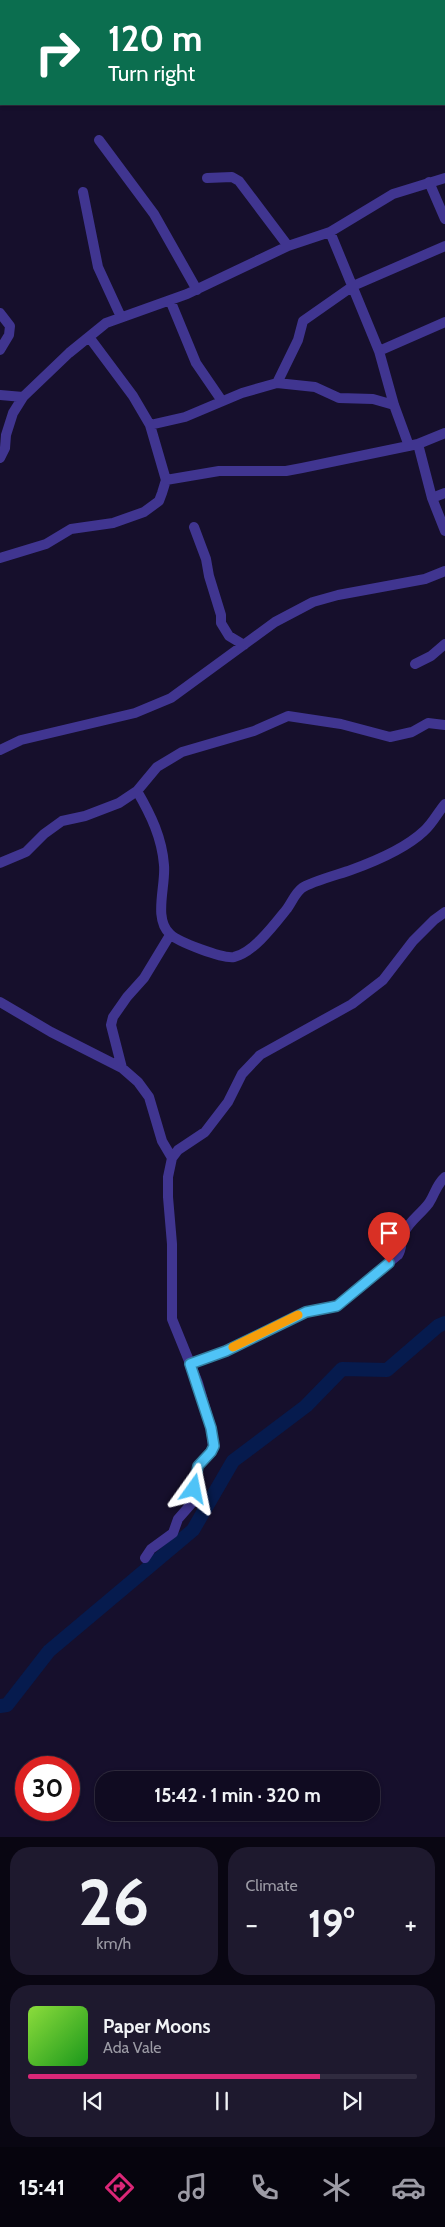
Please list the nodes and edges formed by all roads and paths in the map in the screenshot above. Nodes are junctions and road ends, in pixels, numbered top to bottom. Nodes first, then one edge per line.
1 (99, 140) dead end
2 (207, 178) dead end
3 (445, 178) edge
4 (428, 182) junction
5 (83, 192) dead end
6 (445, 219) edge
7 (330, 232) junction
8 (288, 246) junction
9 (445, 246) edge
10 (352, 286) junction
11 (197, 290) junction
12 (170, 300) junction
13 (0, 313) edge
14 (121, 317) junction
15 (445, 322) edge
16 (89, 337) junction
17 (0, 350) edge
18 (379, 351) junction
19 (277, 383) junction
20 (0, 395) edge
21 (23, 397) junction
22 (222, 401) junction
23 (394, 405) junction
24 (150, 425) junction
25 (3, 432) edge
26 (445, 432) edge
27 (413, 445) junction
28 (0, 458) edge
29 (166, 480) junction
30 (445, 493) edge
31 (432, 498) junction
32 (194, 527) dead end
33 (445, 531) edge
34 (0, 558) edge
35 (445, 571) edge
36 (445, 644) edge
37 (244, 645) junction
38 (415, 664) dead end
39 (445, 725) edge
40 (0, 750) edge
41 (137, 791) junction
42 (445, 804) edge
43 (0, 863) edge
44 (445, 912) edge
45 (170, 935) junction
46 (0, 1002) edge
47 (122, 1068) junction
48 (172, 1158) junction
49 (445, 1177) edge
50 (190, 1364) junction
51 (145, 1558) dead end

1 - 11 street
2 - 8 street
3 - 4 street
4 - 6 street
4 - 7 street
5 - 14 street
7 - 8 street
7 - 10 street
8 - 11 street
9 - 10 street
10 - 18 street
10 - 19 street
11 - 12 street
12 - 14 street
12 - 22 street
13 - 17 street
14 - 16 street
15 - 18 street
16 - 21 street
16 - 24 street
18 - 23 street
19 - 22 street
19 - 23 street
20 - 21 street
21 - 25 street
22 - 24 street
23 - 27 street
24 - 29 street
25 - 28 street
26 - 27 street
27 - 29 street
27 - 31 street
29 - 34 street
30 - 31 street
31 - 33 street
32 - 37 street
35 - 37 street
36 - 38 street
37 - 40 street
39 - 41 street
41 - 43 street
41 - 45 street
42 - 45 street
44 - 48 street
45 - 47 street
46 - 47 street
47 - 48 street
48 - 50 street
49 - 50 street
50 - 51 street

